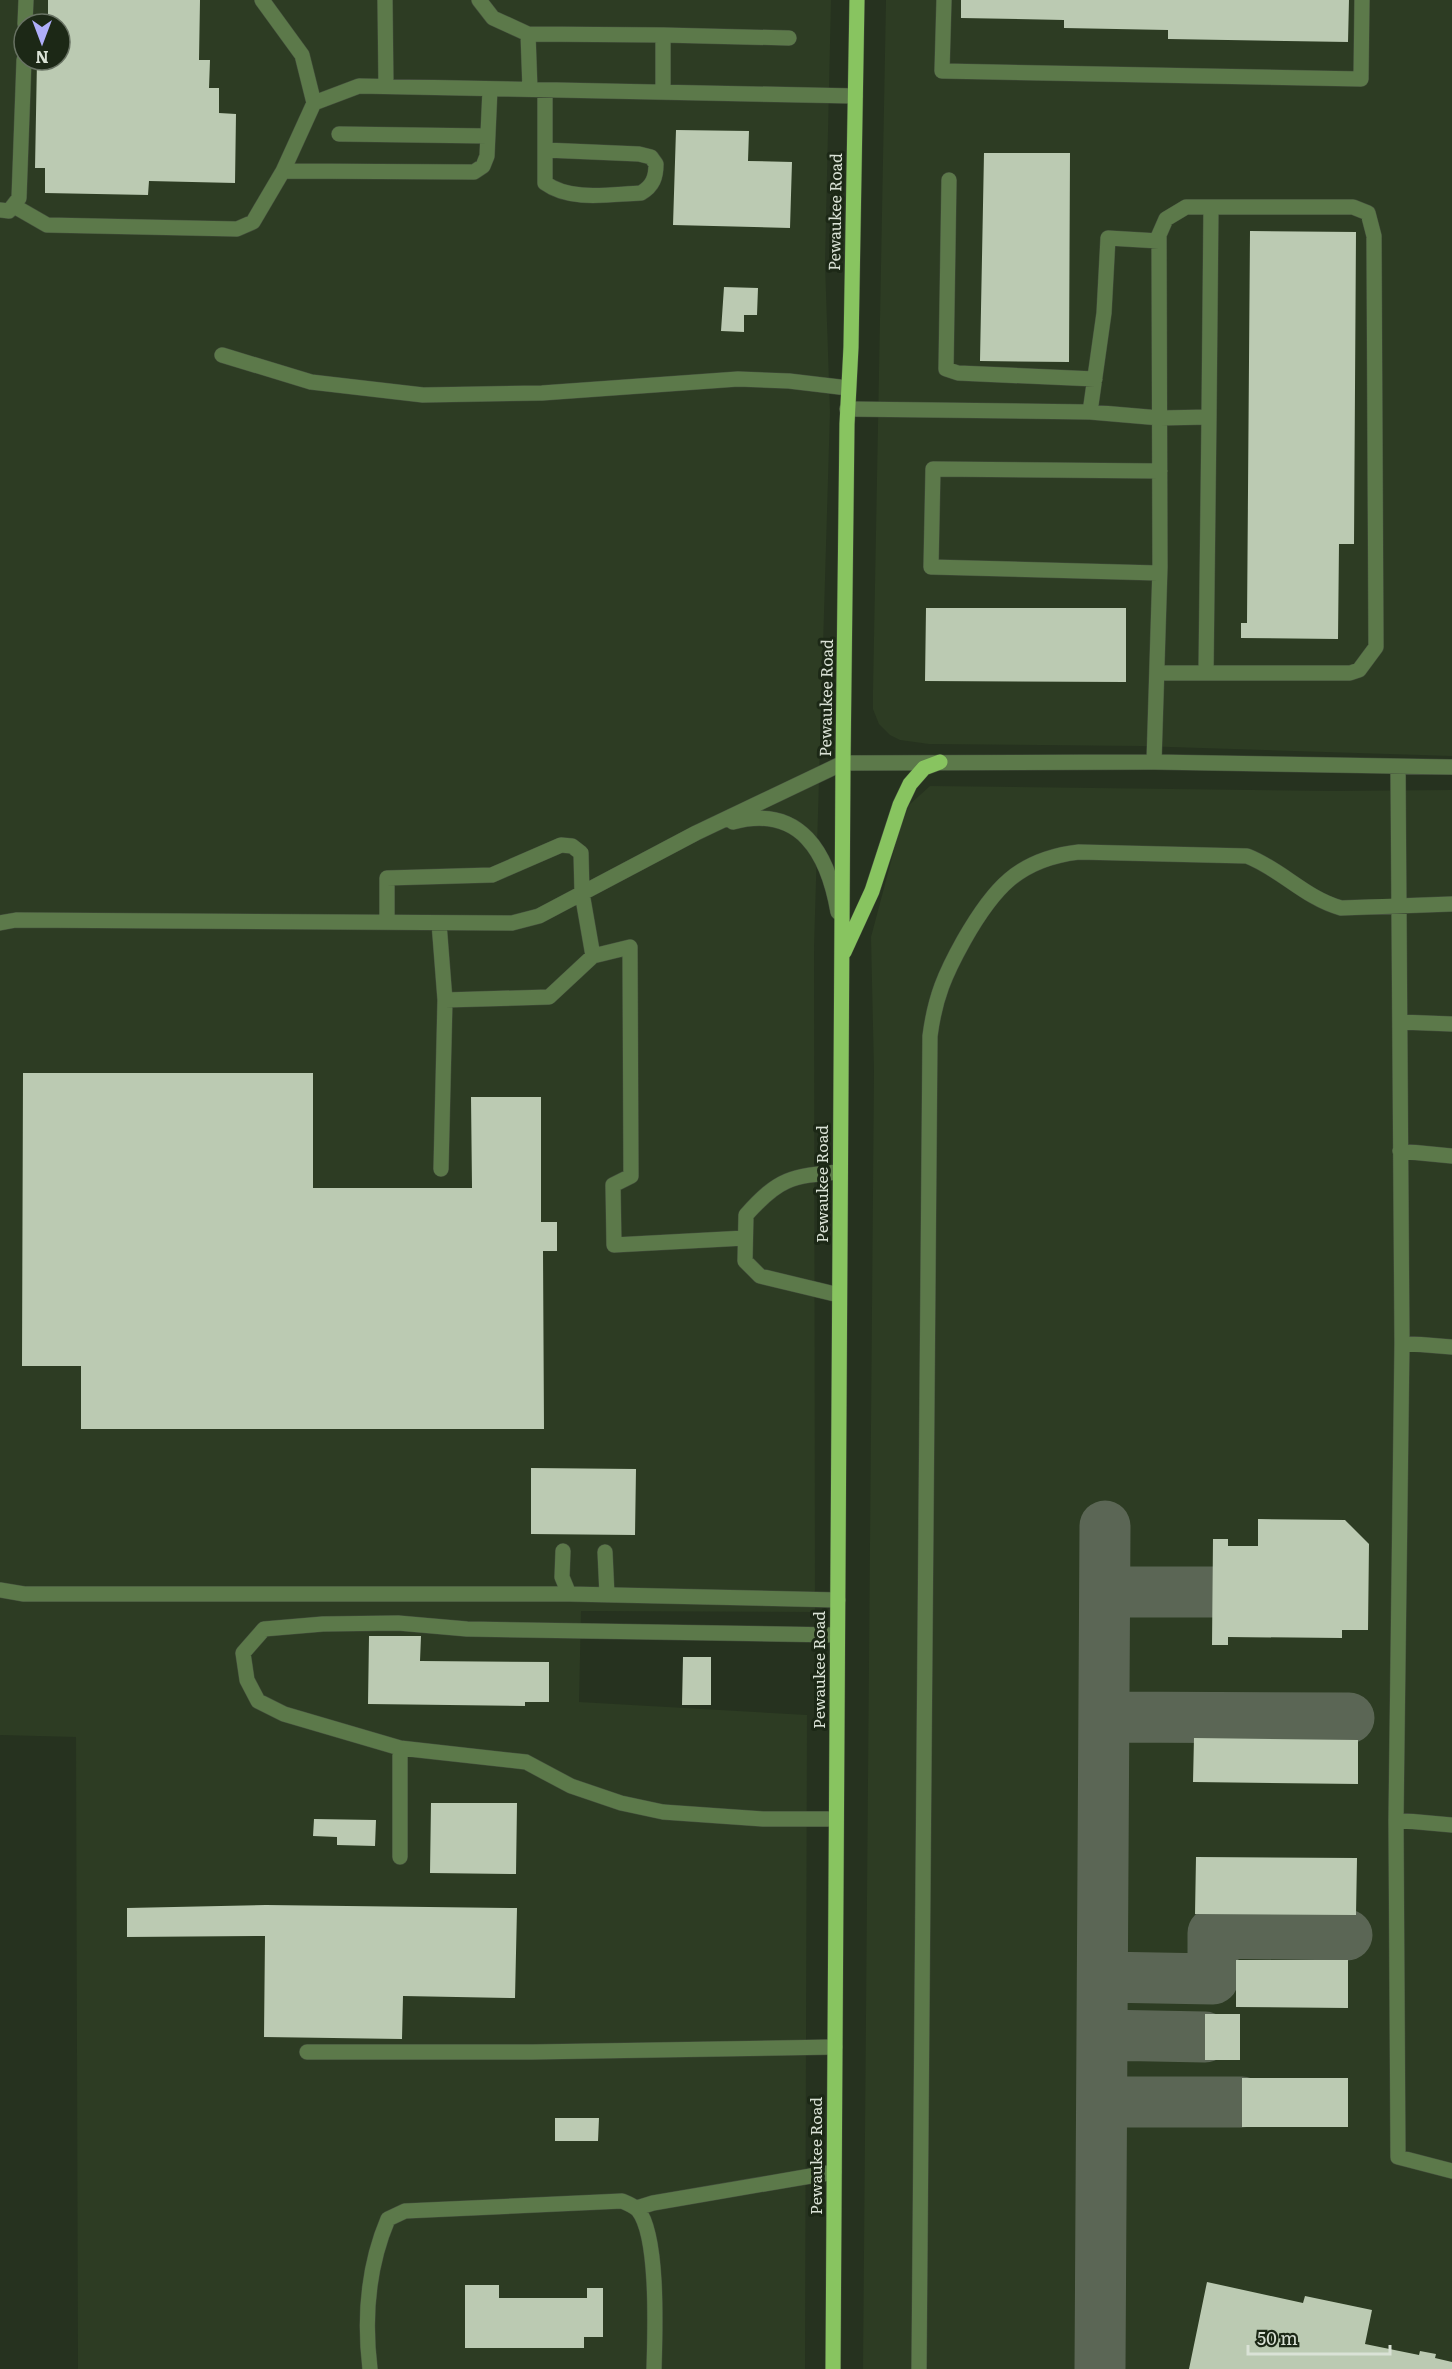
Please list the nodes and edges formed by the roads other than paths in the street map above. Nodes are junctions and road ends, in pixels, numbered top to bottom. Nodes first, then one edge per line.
1 (262, 0) edge
2 (385, 0) edge
3 (479, 0) edge
4 (857, 0) edge
5 (944, 0) edge
6 (1362, 0) edge
7 (528, 34) junction
8 (663, 35) junction
9 (789, 38) dead end
10 (24, 72) edge
11 (386, 86) junction
12 (490, 89) junction
13 (537, 90) junction
14 (663, 91) junction
15 (855, 96) junction
16 (314, 103) junction
17 (339, 134) dead end
18 (488, 136) junction
19 (545, 150) junction
20 (283, 171) junction
21 (949, 180) dead end
22 (1211, 207) junction
23 (7, 208) edge
24 (1159, 241) junction
25 (222, 355) dead end
26 (1095, 380) junction
27 (848, 388) junction
28 (847, 409) junction
29 (1090, 412) junction
30 (1209, 417) junction
31 (1160, 418) junction
32 (1160, 471) junction
33 (1158, 573) junction
34 (1157, 673) junction
35 (1206, 673) junction
36 (940, 762) junction
37 (1154, 762) junction
38 (843, 763) junction
39 (1398, 766) junction
40 (1452, 767) edge
41 (696, 833) junction
42 (582, 893) junction
43 (1452, 904) edge
44 (1399, 908) junction
45 (387, 922) junction
46 (0, 923) edge
47 (439, 923) junction
48 (842, 932) junction
49 (593, 956) junction
50 (842, 957) junction
51 (445, 1000) junction
52 (1400, 1022) junction
53 (1452, 1024) edge
54 (1400, 1151) junction
55 (1452, 1156) edge
56 (441, 1169) dead end
57 (840, 1172) junction
58 (745, 1238) junction
59 (839, 1295) junction
60 (1402, 1343) junction
61 (1452, 1347) edge
62 (563, 1551) dead end
63 (605, 1551) dead end
64 (0, 1590) edge
65 (569, 1594) junction
66 (607, 1595) junction
67 (838, 1600) junction
68 (837, 1635) junction
69 (400, 1748) junction
70 (836, 1819) junction
71 (1396, 1821) junction
72 (1452, 1825) edge
73 (400, 1857) dead end
74 (835, 2047) junction
75 (307, 2052) dead end
76 (1452, 2171) edge
77 (834, 2172) junction
78 (637, 2208) junction
79 (370, 2369) edge
80 (654, 2369) edge
81 (833, 2369) edge
82 (919, 2369) edge

1 - 16 street
2 - 11 street
3 - 7 street
4 - 15 main road, Pewaukee Road
5 - 6 street
7 - 8 street
7 - 13 street
8 - 9 street
8 - 14 street
10 - 23 street
11 - 12 street
11 - 16 street
12 - 13 street
12 - 18 street
13 - 14 street
13 - 19 street
14 - 15 street
15 - 27 main road, Pewaukee Road
16 - 20 street
17 - 18 street
18 - 20 street
19 - 19 street
20 - 23 street
21 - 26 street
22 - 24 street
22 - 30 street
22 - 35 street
24 - 26 street
24 - 31 street
25 - 27 street
26 - 29 street
27 - 28 main road, Pewaukee Road
28 - 29 street
28 - 38 main road, Pewaukee Road
29 - 31 street
30 - 31 street
30 - 35 street
31 - 32 street
32 - 33 street
32 - 33 street
33 - 34 street
34 - 35 street
34 - 37 street
36 - 37 street
36 - 38 street
36 - 50 main road
37 - 39 street
38 - 41 street
38 - 48 main road, Pewaukee Road
39 - 40 street
39 - 44 street
41 - 42 street
41 - 48 street
42 - 45 street
42 - 47 street
42 - 49 street
43 - 44 street
44 - 52 street
44 - 82 street
45 - 46 street
45 - 47 street
47 - 51 street
48 - 50 main road, Pewaukee Road
49 - 51 street
49 - 58 street
50 - 57 main road, Pewaukee Road
51 - 56 street
52 - 53 street
52 - 54 street
54 - 55 street
54 - 60 street
57 - 58 street
57 - 59 main road, Pewaukee Road
58 - 59 street
59 - 67 main road, Pewaukee Road
60 - 61 street
60 - 71 street
62 - 65 street
63 - 66 street
64 - 65 street
65 - 66 street
66 - 67 street
67 - 68 main road, Pewaukee Road
68 - 69 street
68 - 70 main road, Pewaukee Road
69 - 70 street
69 - 73 street
70 - 74 main road, Pewaukee Road
71 - 72 street
71 - 76 street
74 - 75 street
74 - 77 main road, Pewaukee Road
77 - 78 street
77 - 81 main road, Pewaukee Road
78 - 79 street
78 - 80 street

